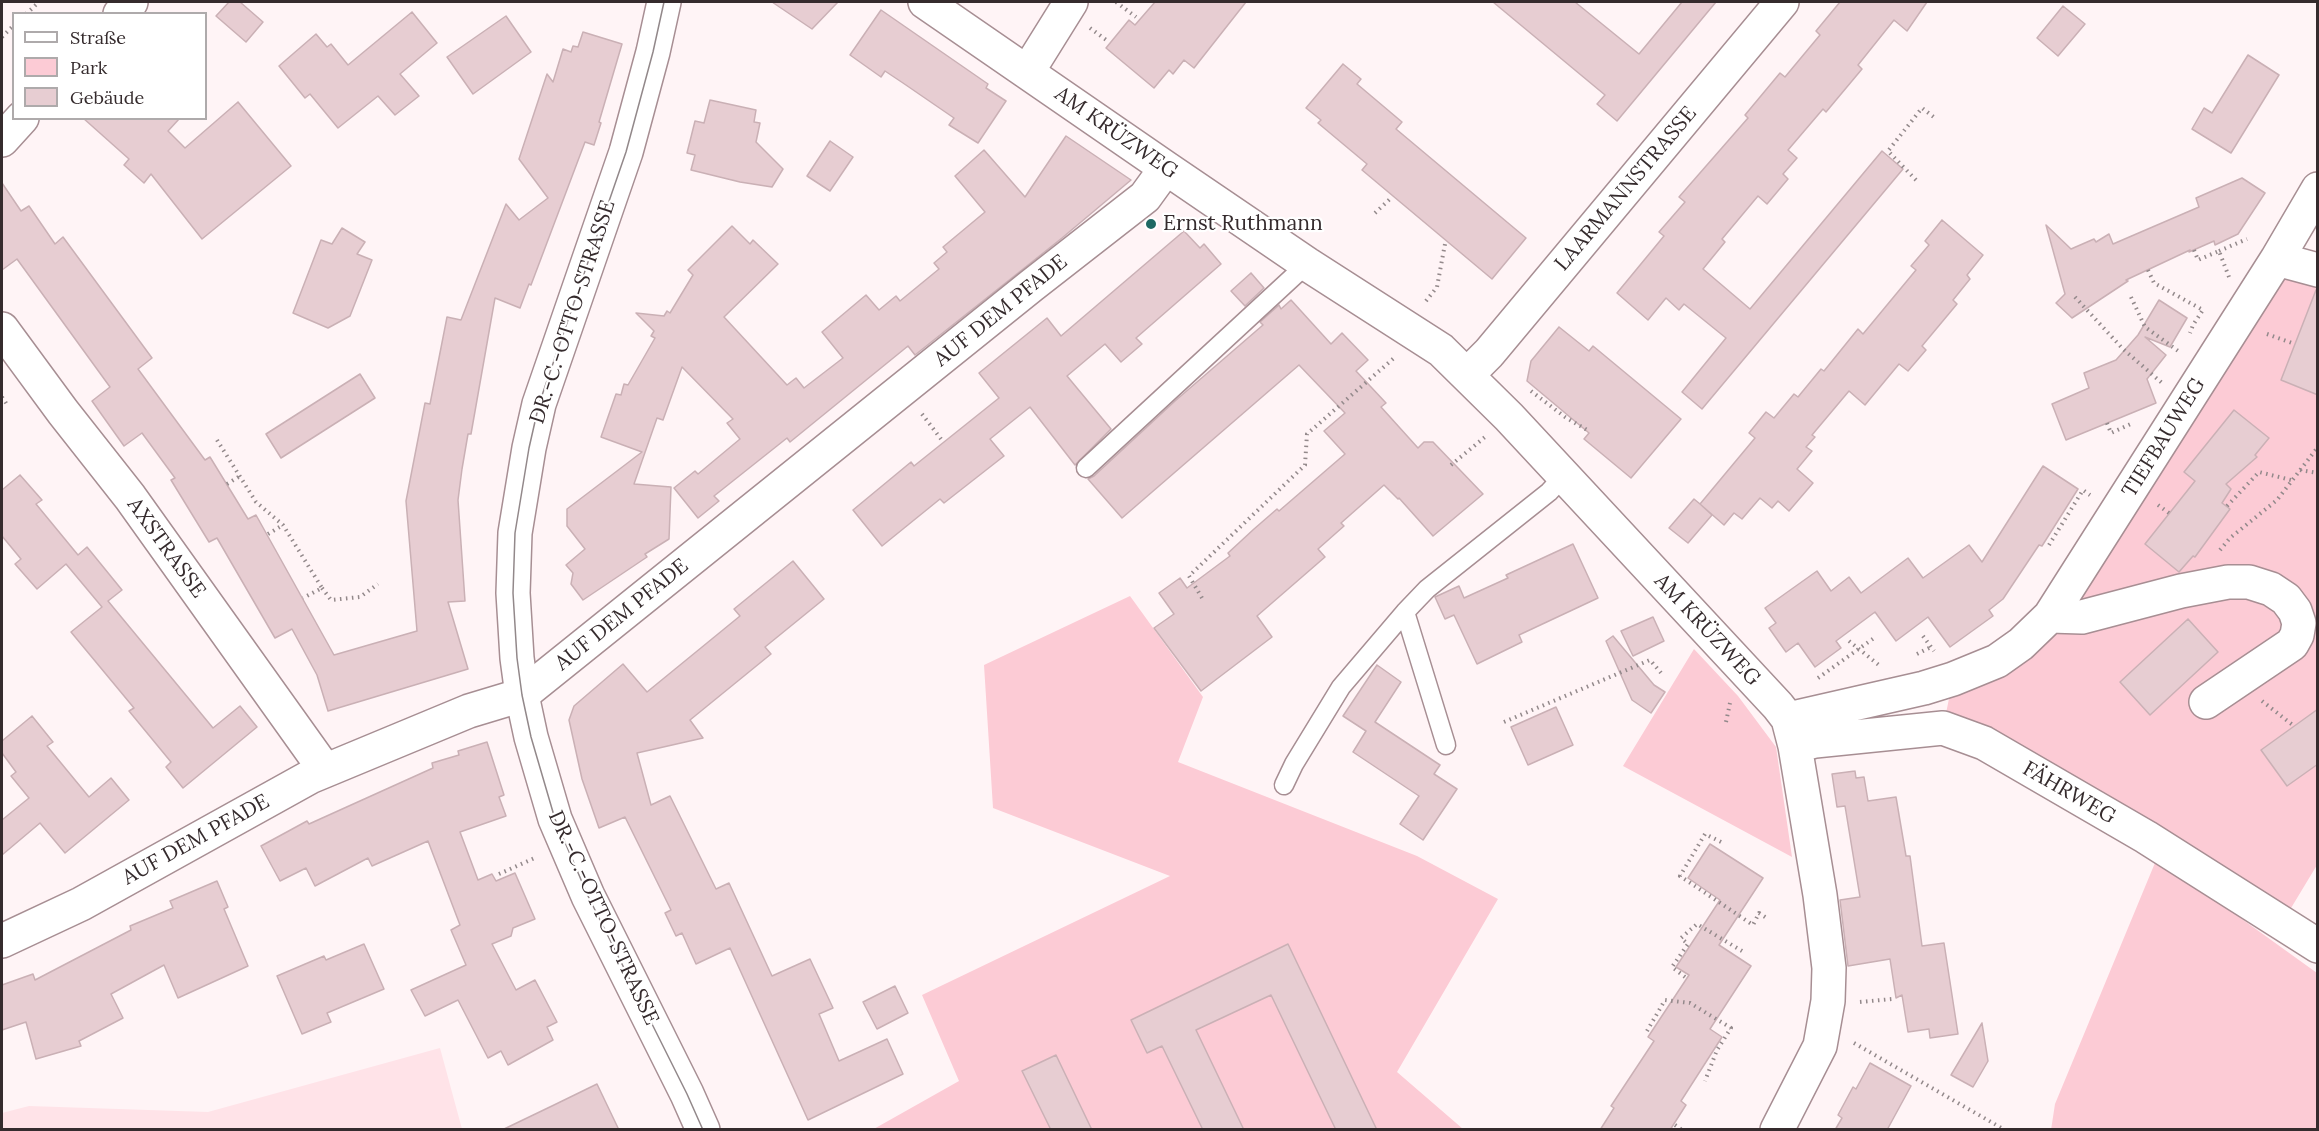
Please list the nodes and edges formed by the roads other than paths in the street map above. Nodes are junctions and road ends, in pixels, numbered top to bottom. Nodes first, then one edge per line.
1 (664, 2) edge
2 (925, 2) edge
3 (1071, 2) edge
4 (1782, 2) edge
5 (1028, 71) junction
6 (20, 120) edge
7 (2, 140) edge
8 (1166, 168) junction
9 (2318, 189) edge
10 (2277, 259) junction
11 (1307, 264) junction
12 (2318, 270) edge
13 (2, 328) edge
14 (1467, 375) junction
15 (1086, 468) dead end
16 (1563, 477) junction
17 (1405, 612) junction
18 (2050, 616) junction
19 (522, 695) junction
20 (2206, 702) dead end
21 (1791, 733) junction
22 (1446, 745) dead end
23 (325, 770) junction
24 (1284, 785) dead end
25 (2, 941) edge
26 (2318, 946) edge
27 (703, 1130) edge
28 (1777, 1130) edge

1 - 19 street, DR.-C.-OTTO-STRASSE
2 - 5 street, AM KRÜZWEG
3 - 5 street
4 - 14 street, LAARMANNSTRASSE
5 - 8 street, AM KRÜZWEG
6 - 7 street
8 - 11 street, AM KRÜZWEG
8 - 19 street, AUF DEM PFADE
9 - 10 street, TIEFBAUWEG
10 - 12 street
10 - 18 street, TIEFBAUWEG
11 - 14 street, AM KRÜZWEG
11 - 15 lane
13 - 23 street, AXSTRASSE
14 - 16 street, AM KRÜZWEG
16 - 17 lane
16 - 21 street, AM KRÜZWEG
17 - 22 lane
17 - 24 lane
18 - 20 street
18 - 21 street, TIEFBAUWEG
19 - 23 street, AUF DEM PFADE
19 - 27 street, DR.-C.-OTTO-STRASSE
21 - 26 street, FÄHRWEG
21 - 28 street
23 - 25 street, AUF DEM PFADE

